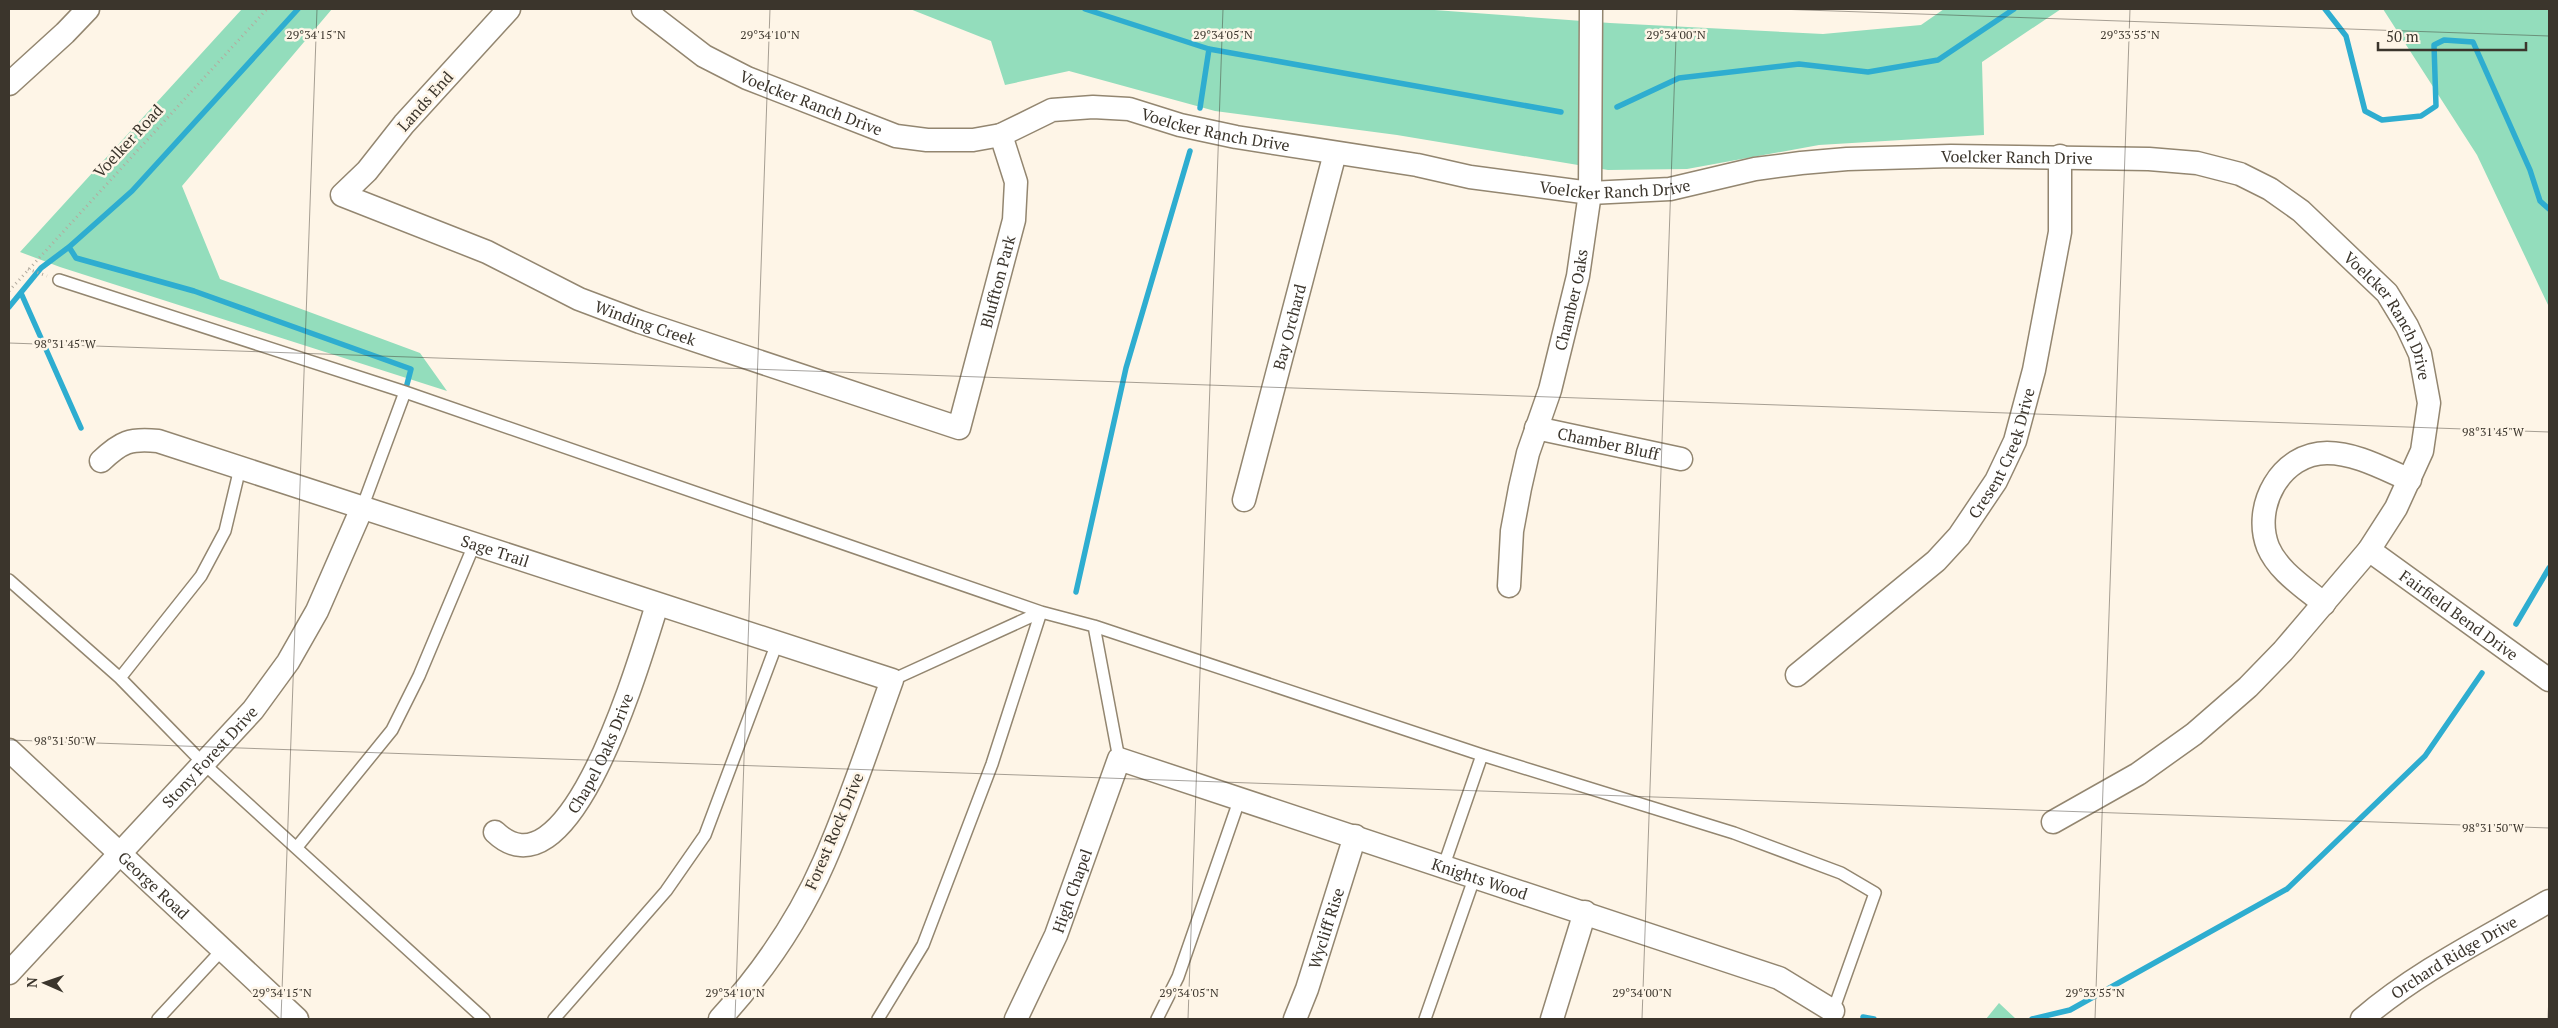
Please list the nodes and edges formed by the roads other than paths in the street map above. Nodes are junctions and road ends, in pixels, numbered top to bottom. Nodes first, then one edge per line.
1 (88, 9) edge
2 (508, 9) edge
3 (642, 9) edge
4 (1592, 9) edge
5 (9, 84) edge
6 (1000, 135) junction
7 (1336, 153) junction
8 (2060, 156) junction
9 (1590, 193) junction
10 (342, 195) joint
11 (59, 280) dead end
12 (405, 392) junction
13 (959, 428) joint
14 (1536, 428) junction
15 (1681, 459) dead end
16 (101, 461) dead end
17 (240, 468) junction
18 (2410, 480) junction
19 (1244, 500) dead end
20 (362, 508) junction
21 (474, 545) junction
22 (2368, 550) junction
23 (9, 580) edge
24 (1509, 586) dead end
25 (2324, 604) junction
26 (657, 605) junction
27 (1041, 612) junction
28 (1094, 626) junction
29 (777, 643) junction
30 (1797, 675) dead end
31 (120, 678) junction
32 (892, 680) junction
33 (2549, 680) edge
34 (1482, 755) junction
35 (12, 758) edge
36 (1120, 759) junction
37 (203, 763) junction
38 (1240, 798) junction
39 (2053, 822) dead end
40 (495, 832) dead end
41 (1355, 836) junction
42 (297, 847) junction
43 (119, 854) junction
44 (1444, 865) junction
45 (1475, 876) junction
46 (2549, 901) edge
47 (1585, 912) junction
48 (222, 950) junction
49 (9, 973) edge
50 (1833, 1011) joint
51 (158, 1019) edge
52 (297, 1019) edge
53 (484, 1019) edge
54 (554, 1019) edge
55 (720, 1019) edge
56 (878, 1019) edge
57 (1016, 1019) edge
58 (1157, 1019) edge
59 (1295, 1019) edge
60 (1425, 1019) edge
61 (1552, 1019) edge
62 (2362, 1019) edge

1 - 5 street
2 - 10 street, Lands End
3 - 6 street, Voelcker Ranch Drive
4 - 9 street, Chamber Oaks
6 - 7 street, Voelcker Ranch Drive
6 - 13 street, Bluffton Park
7 - 9 street, Voelcker Ranch Drive
7 - 19 street, Bay Orchard
8 - 9 street, Voelcker Ranch Drive
8 - 18 street, Voelcker Ranch Drive
8 - 30 street, Cresent Creek Drive
9 - 14 street, Chamber Oaks
10 - 13 street, Winding Creek
11 - 12 lane
12 - 20 lane
12 - 27 lane
14 - 15 street, Chamber Bluff
14 - 24 street, Chamber Oaks
16 - 17 street, Sage Trail
17 - 20 street, Sage Trail
17 - 31 lane
18 - 22 street, Voelcker Ranch Drive
18 - 25 street
20 - 21 street, Sage Trail
20 - 37 street, Stony Forest Drive
21 - 26 street, Sage Trail
21 - 42 lane
22 - 25 street, Voelcker Ranch Drive
22 - 33 street, Fairfield Bend Drive
23 - 31 lane
25 - 39 street, Voelcker Ranch Drive
26 - 29 street, Sage Trail
26 - 40 street, Chapel Oaks Drive
27 - 28 lane
27 - 32 lane
27 - 56 lane
28 - 34 lane
28 - 36 lane
29 - 32 street, Sage Trail
29 - 54 lane
31 - 37 lane
32 - 55 street, Forest Rock Drive
34 - 44 lane
34 - 50 lane
35 - 43 street, George Road
36 - 38 street, Knights Wood
36 - 57 street, High Chapel
37 - 42 lane
37 - 43 street, Stony Forest Drive
38 - 41 street, Knights Wood
38 - 58 lane
41 - 44 street, Knights Wood
41 - 59 street, Wycliff Rise
42 - 53 lane
43 - 48 street, George Road
43 - 49 street, Stony Forest Drive
44 - 45 street, Knights Wood
45 - 47 street, Knights Wood
45 - 60 lane
46 - 62 street, Orchard Ridge Drive
47 - 50 street, Knights Wood
47 - 61 street
48 - 51 lane
48 - 52 street, George Road

